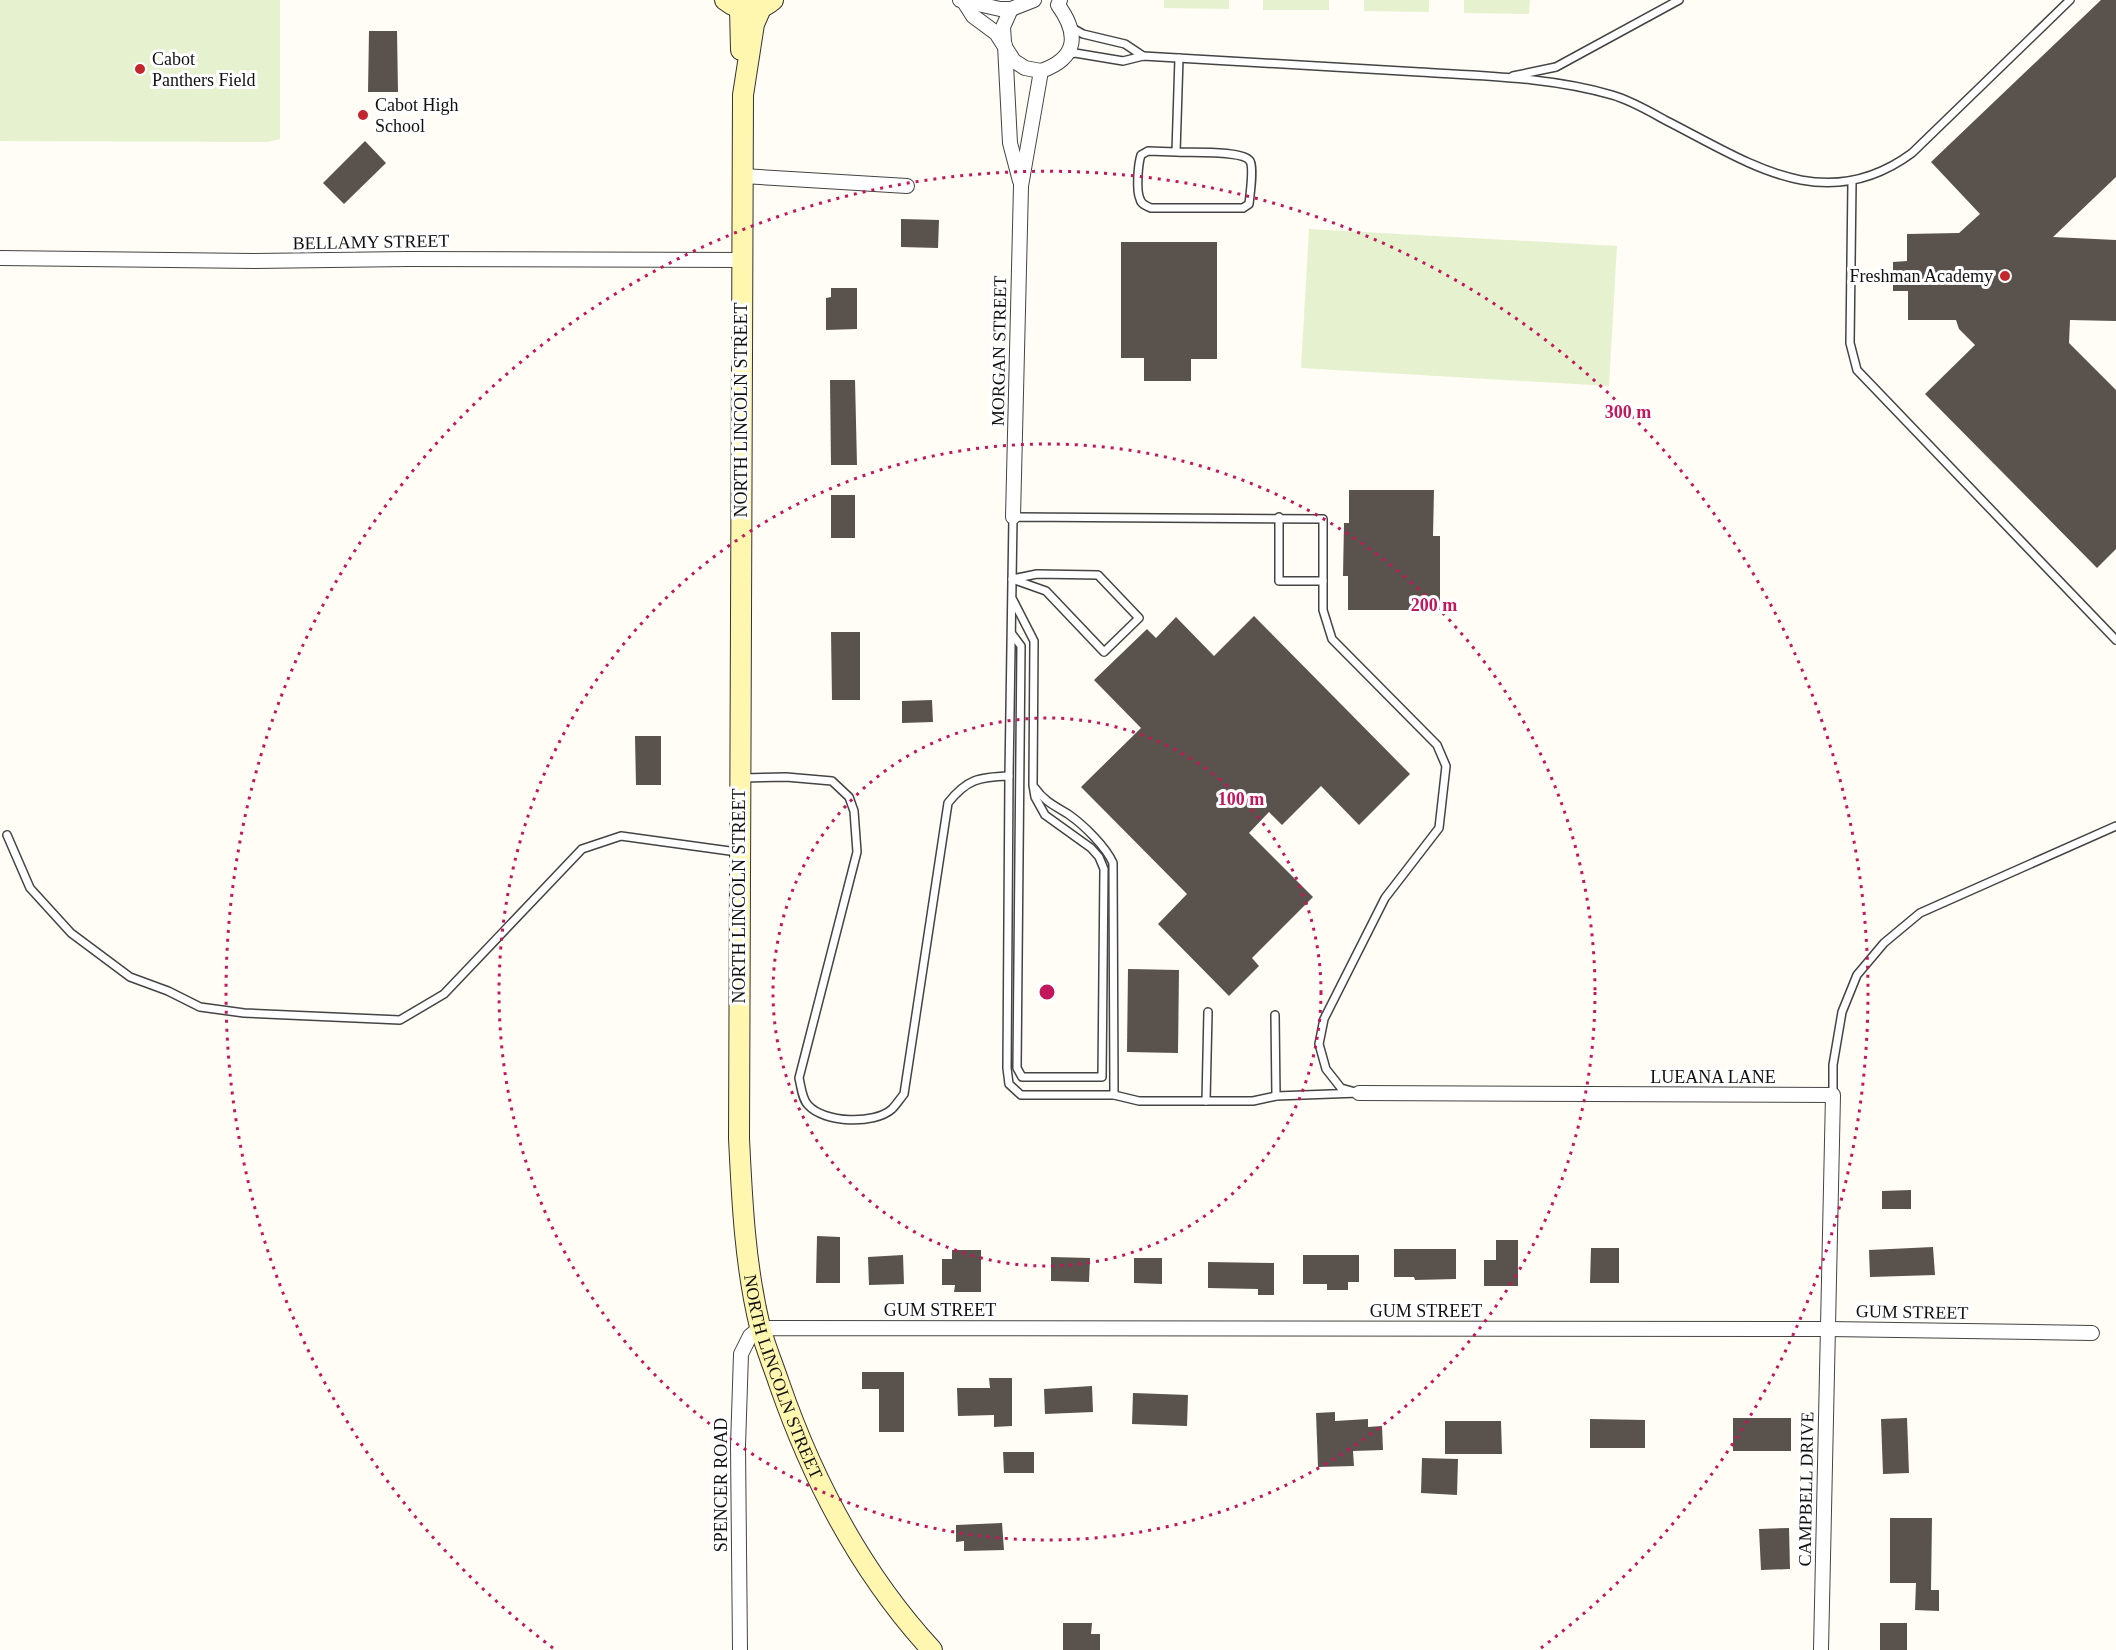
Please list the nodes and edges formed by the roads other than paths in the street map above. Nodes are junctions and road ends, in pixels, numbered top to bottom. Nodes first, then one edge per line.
1 (1034, 0) edge
2 (1679, 0) edge
3 (2070, 0) edge
4 (962, 1) edge
5 (1055, 2) edge
6 (733, 4) edge
7 (767, 4) edge
8 (1011, 9) junction
9 (1072, 28) junction
10 (1004, 44) junction
11 (1066, 55) junction
12 (1143, 56) junction
13 (1179, 58) junction
14 (1041, 71) junction
15 (1505, 77) junction
16 (743, 95) junction
17 (1176, 152) junction
18 (743, 176) junction
19 (1852, 182) junction
20 (907, 186) dead end
21 (1022, 186) junction
22 (0, 258) edge
23 (742, 261) junction
24 (1013, 517) junction
25 (1279, 518) junction
26 (1012, 579) junction
27 (1323, 581) junction
28 (1012, 597) junction
29 (1012, 634) junction
30 (2116, 640) edge
31 (1009, 776) junction
32 (739, 778) junction
33 (1032, 785) junction
34 (2116, 826) edge
35 (7, 836) dead end
36 (740, 852) junction
37 (1208, 1012) dead end
38 (1275, 1015) dead end
39 (1359, 1093) junction
40 (1114, 1095) junction
41 (1833, 1095) junction
42 (1276, 1096) junction
43 (1206, 1101) junction
44 (760, 1328) junction
45 (1828, 1329) junction
46 (2092, 1333) dead end
47 (740, 1650) edge
48 (932, 1650) edge
49 (1821, 1650) edge

1 - 8 street
2 - 15 lane
3 - 19 lane
4 - 8 street
4 - 10 street
5 - 9 street
6 - 7 street
6 - 16 street, NORTH LINCOLN STREET
7 - 16 street, NORTH LINCOLN STREET
8 - 10 street, MORGAN STREET
9 - 11 street
9 - 12 lane
10 - 14 street
10 - 21 street, MORGAN STREET
11 - 12 lane
11 - 14 street
12 - 13 lane
13 - 15 lane
13 - 17 lane
14 - 21 street, MORGAN STREET
15 - 19 lane
16 - 18 street, NORTH LINCOLN STREET
17 - 17 lane
18 - 20 street
18 - 23 street, NORTH LINCOLN STREET
19 - 30 lane
21 - 24 street, MORGAN STREET
22 - 23 street, BELLAMY STREET
23 - 32 street, NORTH LINCOLN STREET
24 - 25 lane
24 - 26 lane
25 - 27 lane
25 - 27 lane
26 - 26 lane
26 - 28 lane
27 - 39 lane
28 - 29 lane
28 - 33 lane
29 - 31 lane
29 - 33 lane
31 - 32 lane
31 - 40 lane
32 - 36 street, NORTH LINCOLN STREET
33 - 40 lane
34 - 41 lane
35 - 36 lane
36 - 44 street, NORTH LINCOLN STREET
37 - 43 lane
38 - 42 lane
39 - 41 street, LUEANA LANE
39 - 42 lane
40 - 43 lane
41 - 45 street
42 - 43 lane
44 - 45 street, GUM STREET
44 - 47 street, SPENCER ROAD
44 - 48 street, NORTH LINCOLN STREET
45 - 46 street, GUM STREET
45 - 49 street, CAMPBELL DRIVE

